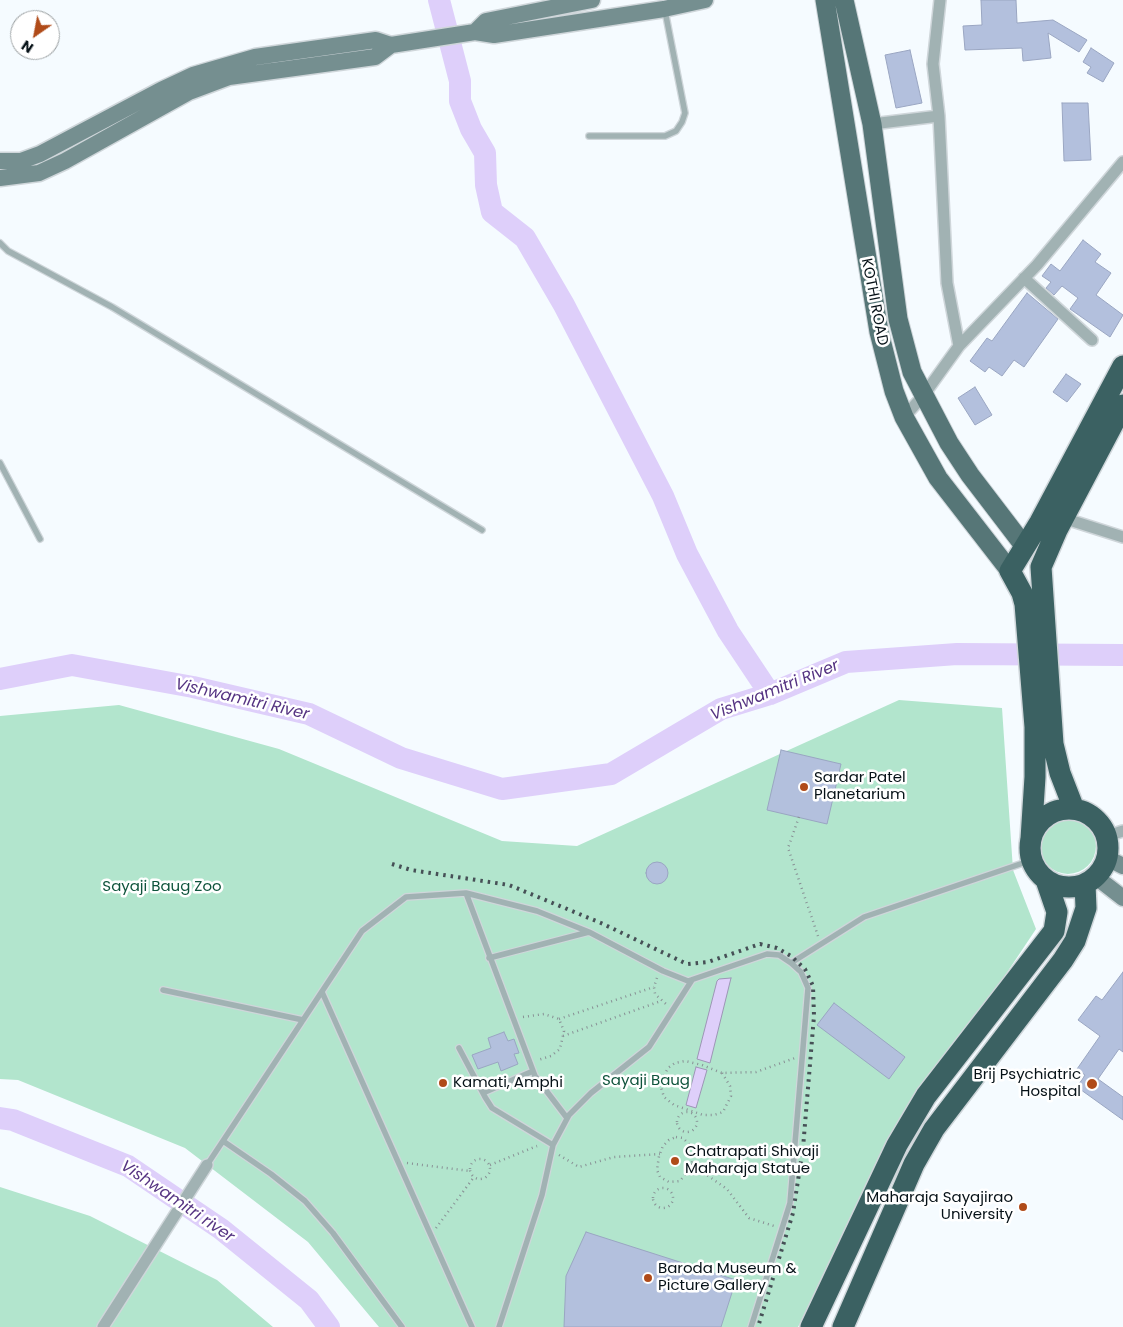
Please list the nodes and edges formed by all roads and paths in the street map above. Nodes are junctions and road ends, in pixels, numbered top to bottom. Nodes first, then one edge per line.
1 (592, 0) edge
2 (705, 0) edge
3 (825, 0) edge
4 (844, 0) edge
5 (940, 0) edge
6 (664, 9) junction
7 (476, 32) junction
8 (391, 45) junction
9 (114, 115) junction
10 (939, 116) junction
11 (872, 124) junction
12 (120, 132) junction
13 (589, 136) dead end
14 (30, 158) junction
15 (0, 161) edge
16 (1123, 162) edge
17 (34, 174) junction
18 (0, 178) edge
19 (0, 243) edge
20 (1024, 278) junction
21 (1092, 340) dead end
22 (959, 346) junction
23 (1123, 366) edge
24 (923, 396) junction
25 (1122, 412) edge
26 (904, 417) junction
27 (0, 463) edge
28 (1064, 518) junction
29 (482, 530) dead end
30 (1123, 537) edge
31 (40, 539) dead end
32 (1025, 547) junction
33 (1041, 567) junction
34 (1010, 572) junction
35 (1029, 600) junction
36 (1043, 726) junction
37 (1074, 809) junction
38 (799, 817) dead end
39 (1115, 834) edge
40 (1031, 839) junction
41 (1032, 860) junction
42 (1115, 862) edge
43 (1046, 880) junction
44 (1090, 880) junction
45 (466, 893) junction
46 (1123, 898) edge
47 (589, 932) junction
48 (820, 944) junction
49 (489, 958) junction
50 (791, 963) junction
51 (663, 971) junction
52 (692, 980) junction
53 (654, 987) junction
54 (163, 990) dead end
55 (322, 992) junction
56 (661, 1001) junction
57 (676, 1007) junction
58 (560, 1019) junction
59 (303, 1020) junction
60 (513, 1020) junction
61 (563, 1036) junction
62 (459, 1048) dead end
63 (801, 1056) junction
64 (529, 1062) junction
65 (533, 1071) junction
66 (722, 1074) junction
67 (482, 1093) junction
68 (690, 1111) junction
69 (568, 1118) junction
70 (685, 1132) junction
71 (683, 1138) junction
72 (223, 1141) junction
73 (551, 1146) junction
74 (660, 1154) junction
75 (398, 1162) junction
76 (692, 1164) junction
77 (207, 1165) joint
78 (490, 1165) junction
79 (470, 1171) junction
80 (474, 1177) junction
81 (669, 1182) junction
82 (667, 1189) junction
83 (783, 1229) junction
84 (431, 1235) junction
85 (103, 1327) edge
86 (402, 1327) edge
87 (472, 1327) edge
88 (499, 1327) edge
89 (751, 1327) edge
90 (811, 1327) edge
91 (843, 1327) edge

1 - 7 street
2 - 6 street
3 - 26 main road, KOTHI ROAD
4 - 11 main road, KOTHI ROAD
5 - 10 street
6 - 7 street
6 - 13 lane
7 - 8 street
8 - 9 street
8 - 12 street
9 - 12 street
9 - 14 street
10 - 11 street
10 - 22 street
11 - 24 main road, KOTHI ROAD
12 - 17 street
14 - 15 street
14 - 17 street
16 - 20 street
17 - 18 street
19 - 29 lane
20 - 21 street
20 - 22 street
22 - 24 street
23 - 32 highway
24 - 26 street
24 - 32 main road, KOTHI ROAD
25 - 28 highway
26 - 34 main road, KOTHI ROAD
27 - 31 lane
28 - 30 street
28 - 33 highway
32 - 33 highway
32 - 34 highway
33 - 35 highway
34 - 35 highway
35 - 36 highway
36 - 37 highway
36 - 40 highway
37 - 39 highway
37 - 40 highway
38 - 48 path
39 - 42 highway
40 - 41 highway
41 - 43 highway
41 - 48 lane
42 - 44 highway
43 - 44 highway
43 - 90 highway
44 - 46 street
44 - 91 highway
45 - 47 lane
45 - 49 lane
45 - 55 lane
47 - 49 lane
47 - 51 lane
48 - 50 lane
49 - 60 lane
50 - 52 lane
50 - 63 lane
51 - 52 lane
51 - 53 path
52 - 57 lane
53 - 56 path
53 - 58 path
54 - 59 lane
55 - 59 lane
55 - 75 lane
56 - 57 path
56 - 61 path
57 - 69 lane
58 - 60 path
58 - 61 path
59 - 72 lane
60 - 64 lane
61 - 64 path
62 - 67 lane
63 - 66 path
63 - 83 lane
64 - 65 lane
65 - 67 lane
65 - 69 lane
66 - 68 path
66 - 68 path
67 - 73 lane
68 - 70 path
68 - 70 path
69 - 73 lane
70 - 71 path
71 - 74 path
71 - 76 path
72 - 77 lane
72 - 86 lane
73 - 74 path
73 - 78 path
73 - 88 lane
74 - 81 path
75 - 79 path
75 - 84 lane
76 - 81 path
76 - 83 path
77 - 85 street
78 - 79 path
78 - 80 path
79 - 80 path
80 - 84 path
81 - 82 path
82 - 82 path
83 - 89 lane
84 - 87 lane

